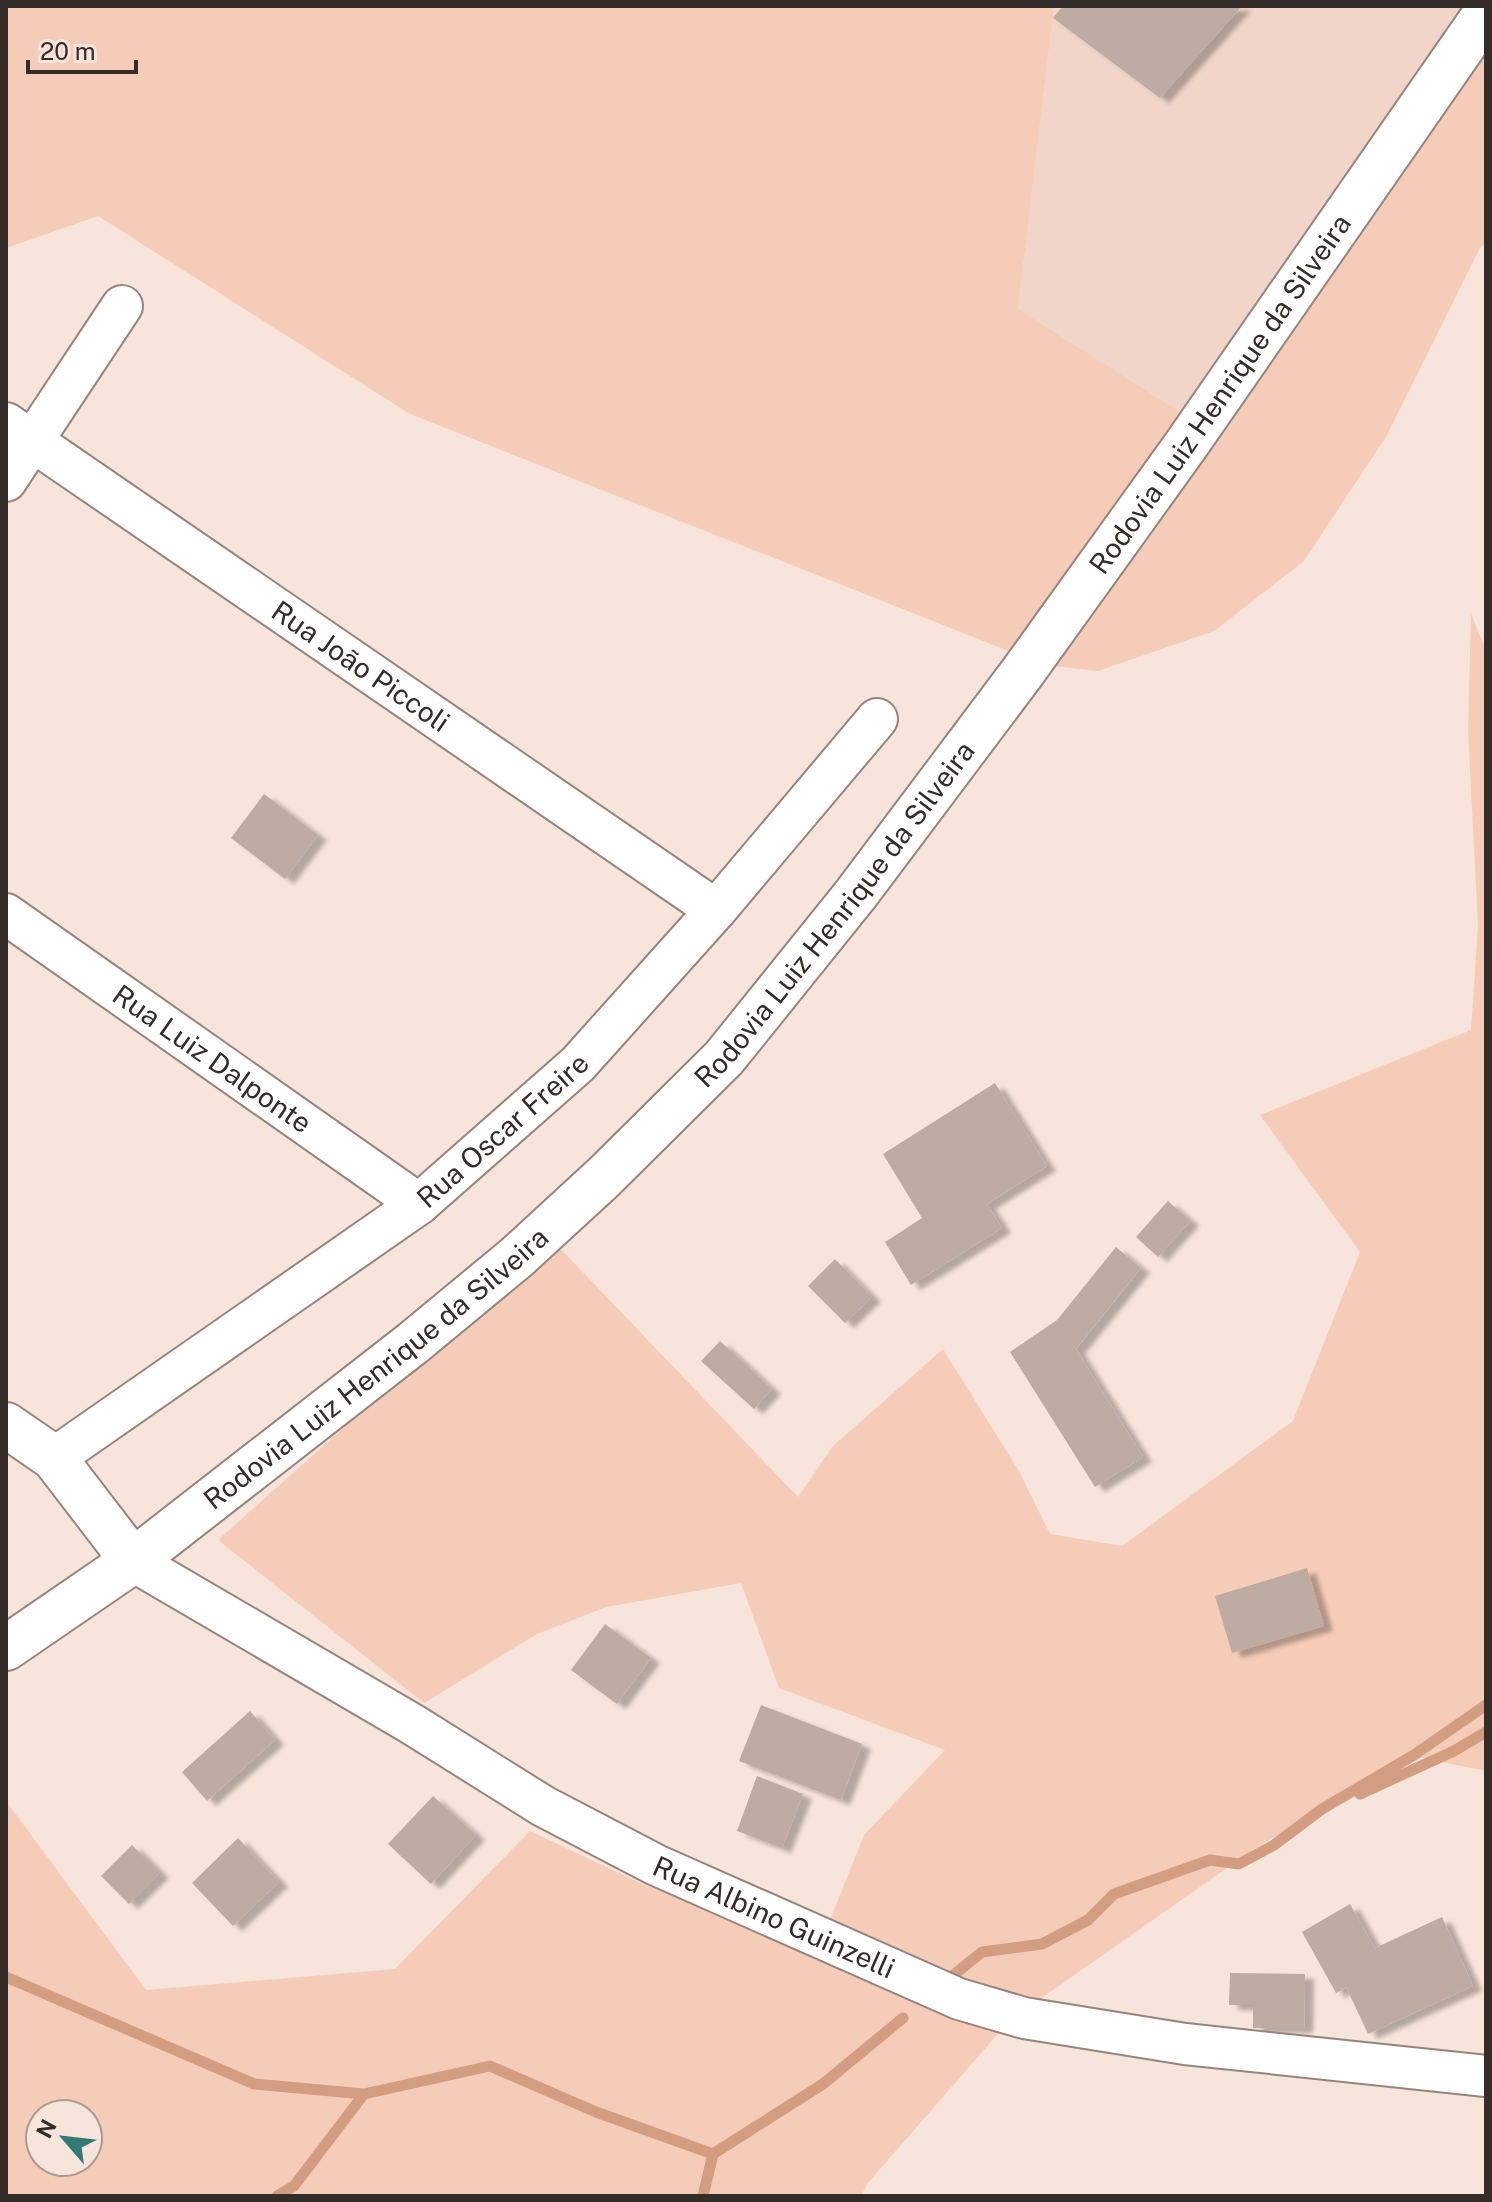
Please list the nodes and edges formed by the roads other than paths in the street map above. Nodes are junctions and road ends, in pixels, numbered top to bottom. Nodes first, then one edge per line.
1 (1486, 13) edge
2 (122, 306) dead end
3 (19, 432) edge
4 (6, 481) edge
5 (877, 719) dead end
6 (716, 910) junction
7 (6, 914) edge
8 (419, 1204) junction
9 (6, 1425) edge
10 (54, 1458) junction
11 (133, 1561) junction
12 (6, 1648) edge
13 (1486, 2076) edge

1 - 11 main road, Rodovia Luiz Henrique da Silveira
2 - 3 street
3 - 4 street
3 - 6 street, Rua João Piccoli
5 - 6 street, Rua Oscar Freire
6 - 8 street, Rua Oscar Freire
7 - 8 street, Rua Luiz Dalponte
8 - 10 street, Rua Oscar Freire
9 - 10 main road
10 - 11 main road
11 - 12 main road, Rodovia Luiz Henrique da Silveira
11 - 13 street, Rua Albino Guinzelli

